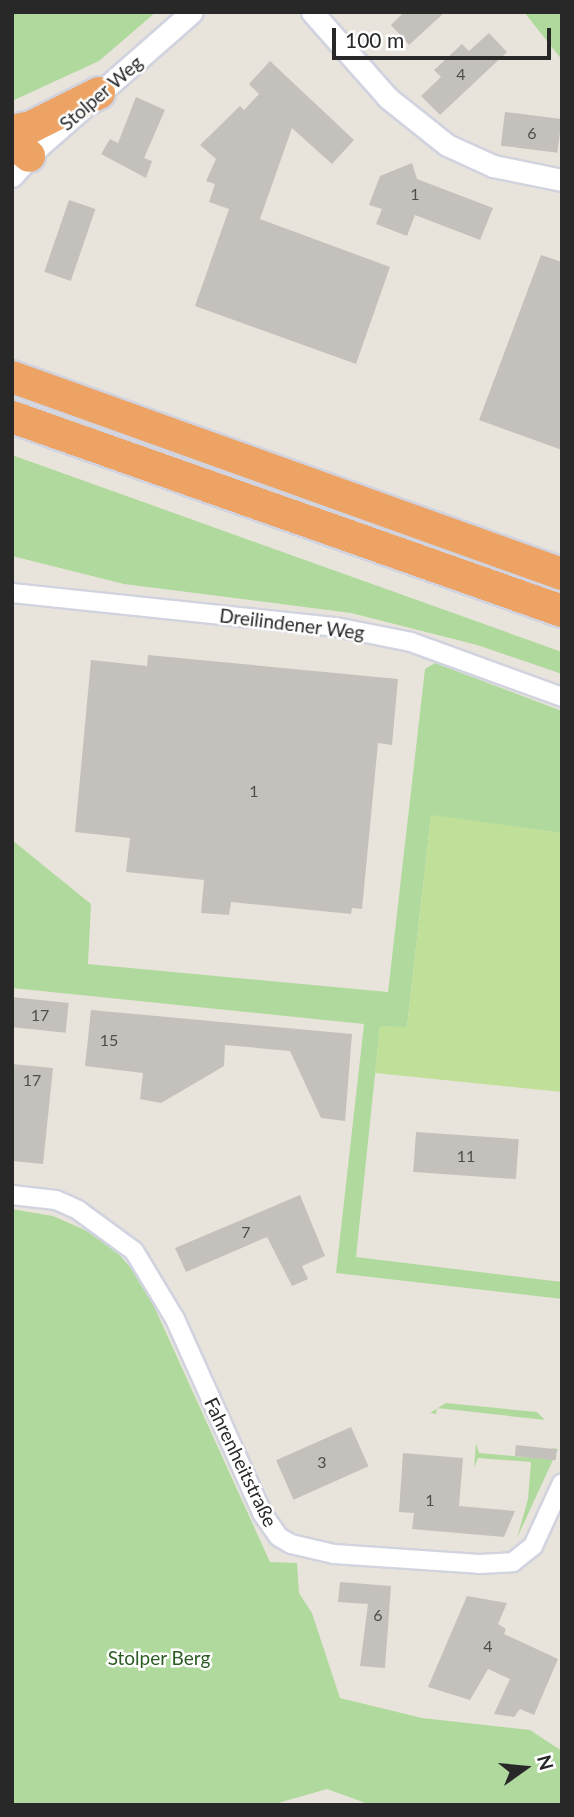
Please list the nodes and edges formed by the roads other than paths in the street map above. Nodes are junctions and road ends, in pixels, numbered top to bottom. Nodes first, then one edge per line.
1 (192, 12) edge
2 (312, 12) edge
3 (99, 93) joint
4 (16, 158) edge
5 (562, 180) edge
6 (12, 377) edge
7 (12, 416) edge
8 (562, 574) edge
9 (12, 593) edge
10 (562, 611) edge
11 (562, 697) edge
12 (12, 1195) edge
13 (562, 1483) edge

1 - 3 street, Stolper Weg
2 - 5 street
3 - 4 highway
6 - 8 highway
7 - 10 highway
9 - 11 street, Dreilindener Weg
12 - 13 street, Fahrenheitstraße

